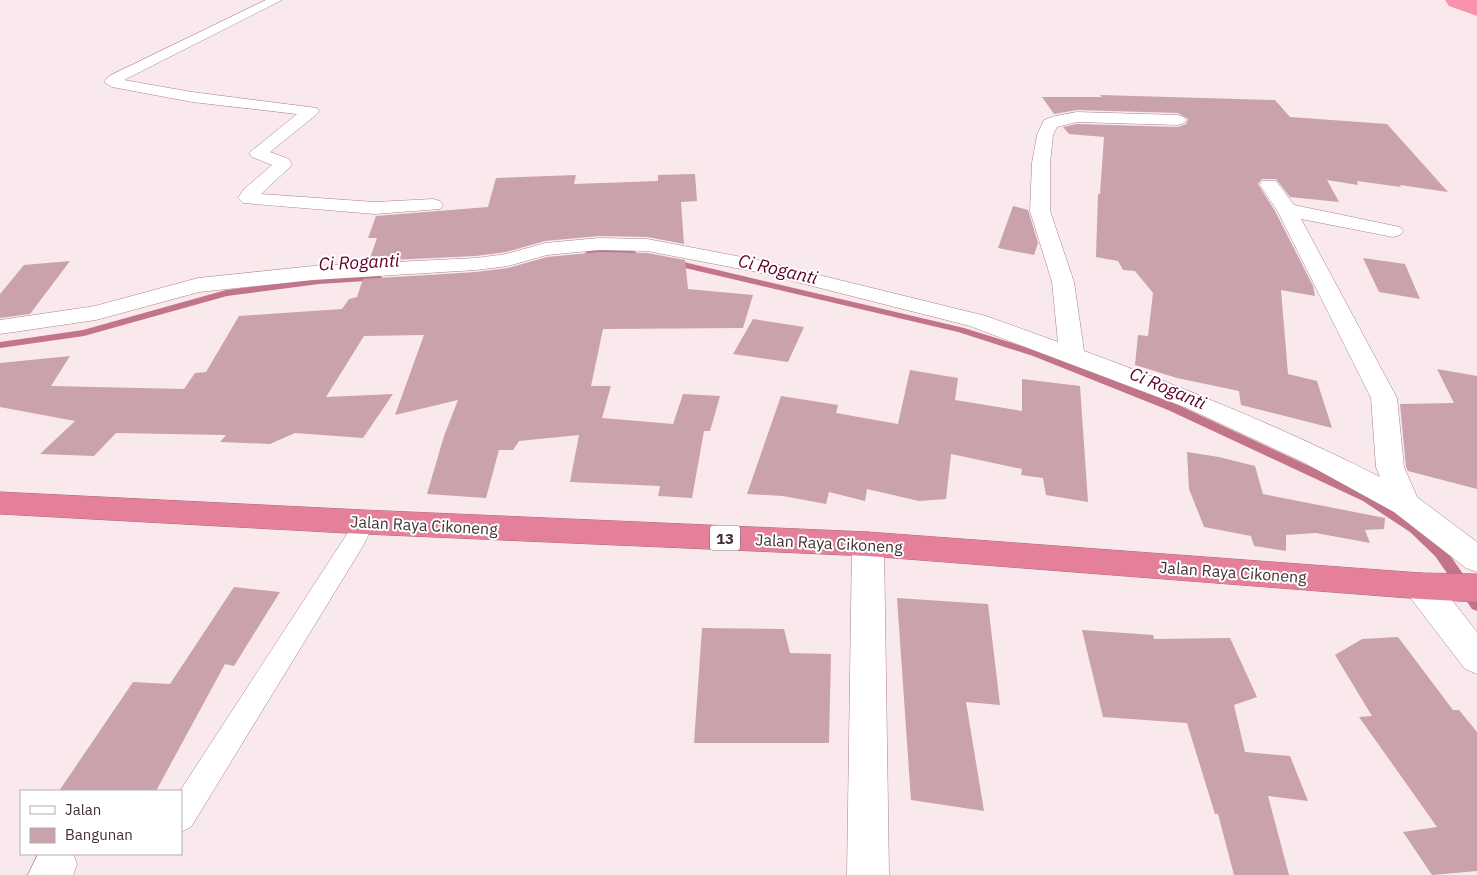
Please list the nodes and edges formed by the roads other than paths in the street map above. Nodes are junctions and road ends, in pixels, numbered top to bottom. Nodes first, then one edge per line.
1 (276, 0) edge
2 (1178, 120) dead end
3 (1269, 185) dead end
4 (433, 205) dead end
5 (1287, 210) junction
6 (1393, 231) dead end
7 (0, 327) edge
8 (1072, 355) junction
9 (0, 503) edge
10 (1405, 504) junction
11 (364, 522) junction
12 (868, 544) junction
13 (1477, 559) edge
14 (1449, 587) edge
15 (1477, 658) edge
16 (182, 815) edge
17 (868, 875) edge

1 - 4 street
2 - 8 street
3 - 5 street
5 - 6 street
5 - 10 street
7 - 8 street
8 - 10 street
9 - 11 highway, Jalan Raya Cikoneng / 13
10 - 13 street
11 - 12 highway, Jalan Raya Cikoneng / 13
11 - 16 lane
12 - 14 highway, Jalan Raya Cikoneng / 13
12 - 17 street
14 - 15 street

